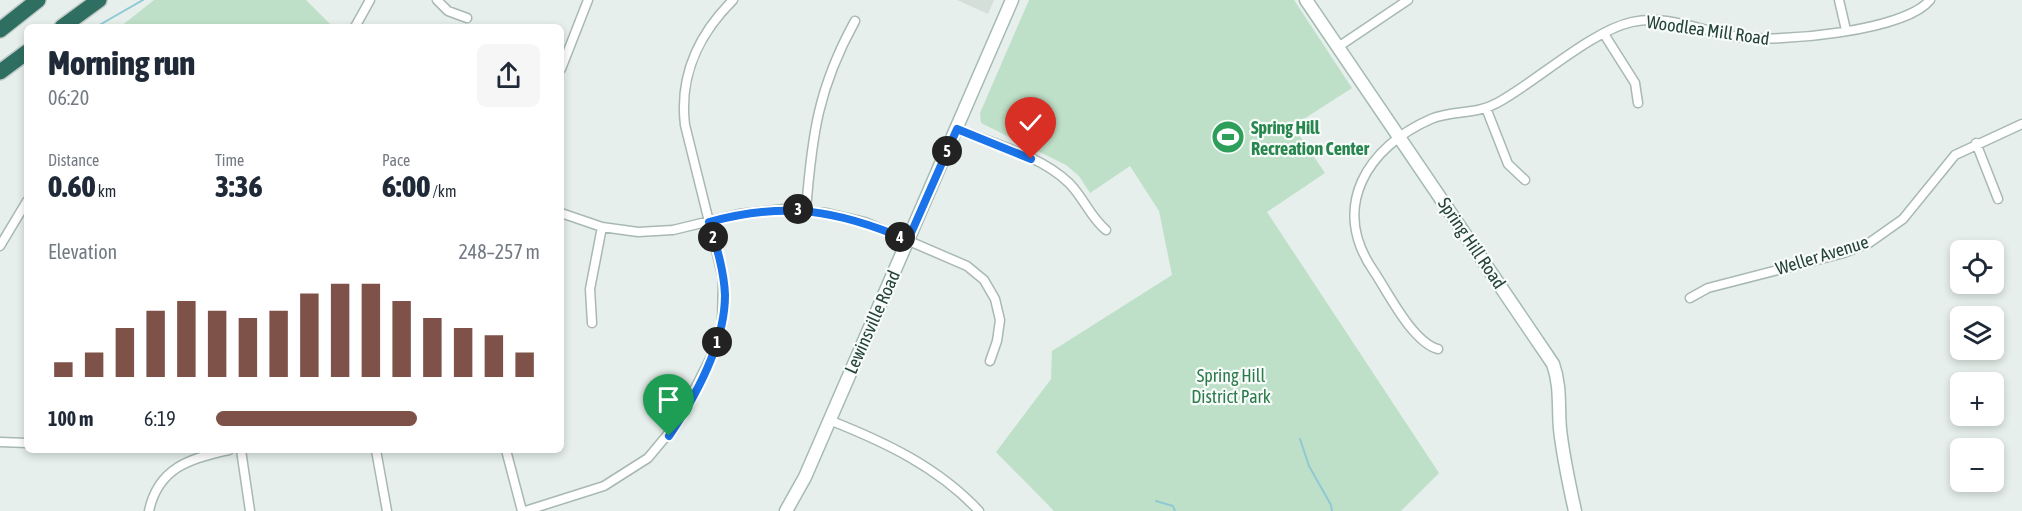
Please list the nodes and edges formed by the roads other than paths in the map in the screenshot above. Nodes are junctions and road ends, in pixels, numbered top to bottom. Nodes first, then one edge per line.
1 (38, 0) edge
2 (99, 0) edge
3 (370, 0) edge
4 (437, 0) edge
5 (588, 0) edge
6 (733, 0) edge
7 (1012, 0) edge
8 (1305, 0) edge
9 (1408, 0) edge
10 (1839, 0) edge
11 (1930, 0) edge
12 (467, 18) dead end
13 (855, 21) dead end
14 (66, 24) edge
15 (357, 24) edge
16 (0, 30) edge
17 (1846, 30) junction
18 (1604, 34) junction
19 (1338, 48) junction
20 (24, 54) edge
21 (564, 61) edge
22 (0, 71) edge
23 (1638, 103) dead end
24 (1486, 108) junction
25 (2022, 124) edge
26 (957, 129) junction
27 (1401, 138) junction
28 (1976, 143) junction
29 (1525, 180) dead end
30 (1998, 199) dead end
31 (806, 210) junction
32 (24, 214) edge
33 (564, 214) edge
34 (709, 222) junction
35 (602, 227) junction
36 (1106, 230) dead end
37 (908, 240) junction
38 (0, 246) edge
39 (1690, 298) dead end
40 (592, 323) dead end
41 (1438, 349) dead end
42 (990, 361) dead end
43 (829, 420) junction
44 (0, 442) edge
45 (24, 443) edge
46 (216, 453) edge
47 (241, 453) edge
48 (377, 453) edge
49 (507, 453) edge
50 (149, 511) edge
51 (250, 511) edge
52 (387, 511) edge
53 (524, 511) edge
54 (786, 511) edge
55 (979, 511) edge
56 (1575, 511) edge

1 - 16 highway
2 - 14 highway
3 - 15 street
4 - 12 street
5 - 21 street
6 - 34 street
7 - 26 main road, Lewinsville Road
8 - 19 main road, Spring Hill Road
9 - 19 street
10 - 17 street
11 - 17 street, Woodlea Mill Road
13 - 31 street
17 - 18 street, Woodlea Mill Road
18 - 23 street
18 - 24 street, Woodlea Mill Road
19 - 27 main road, Spring Hill Road
20 - 22 highway
24 - 27 street, Woodlea Mill Road
24 - 29 street
25 - 28 street, Weller Avenue
26 - 36 street
26 - 37 main road, Lewinsville Road
27 - 41 street, Woodlea Mill Road
27 - 56 main road, Spring Hill Road
28 - 30 street
28 - 39 street, Weller Avenue
31 - 34 street
31 - 37 street
32 - 38 street
33 - 35 street
34 - 35 street
34 - 53 street
35 - 40 street
37 - 42 street
37 - 43 main road, Lewinsville Road
43 - 54 main road, Lewinsville Road
43 - 55 street
44 - 45 street
46 - 50 street
47 - 51 street
48 - 52 street
49 - 53 street

